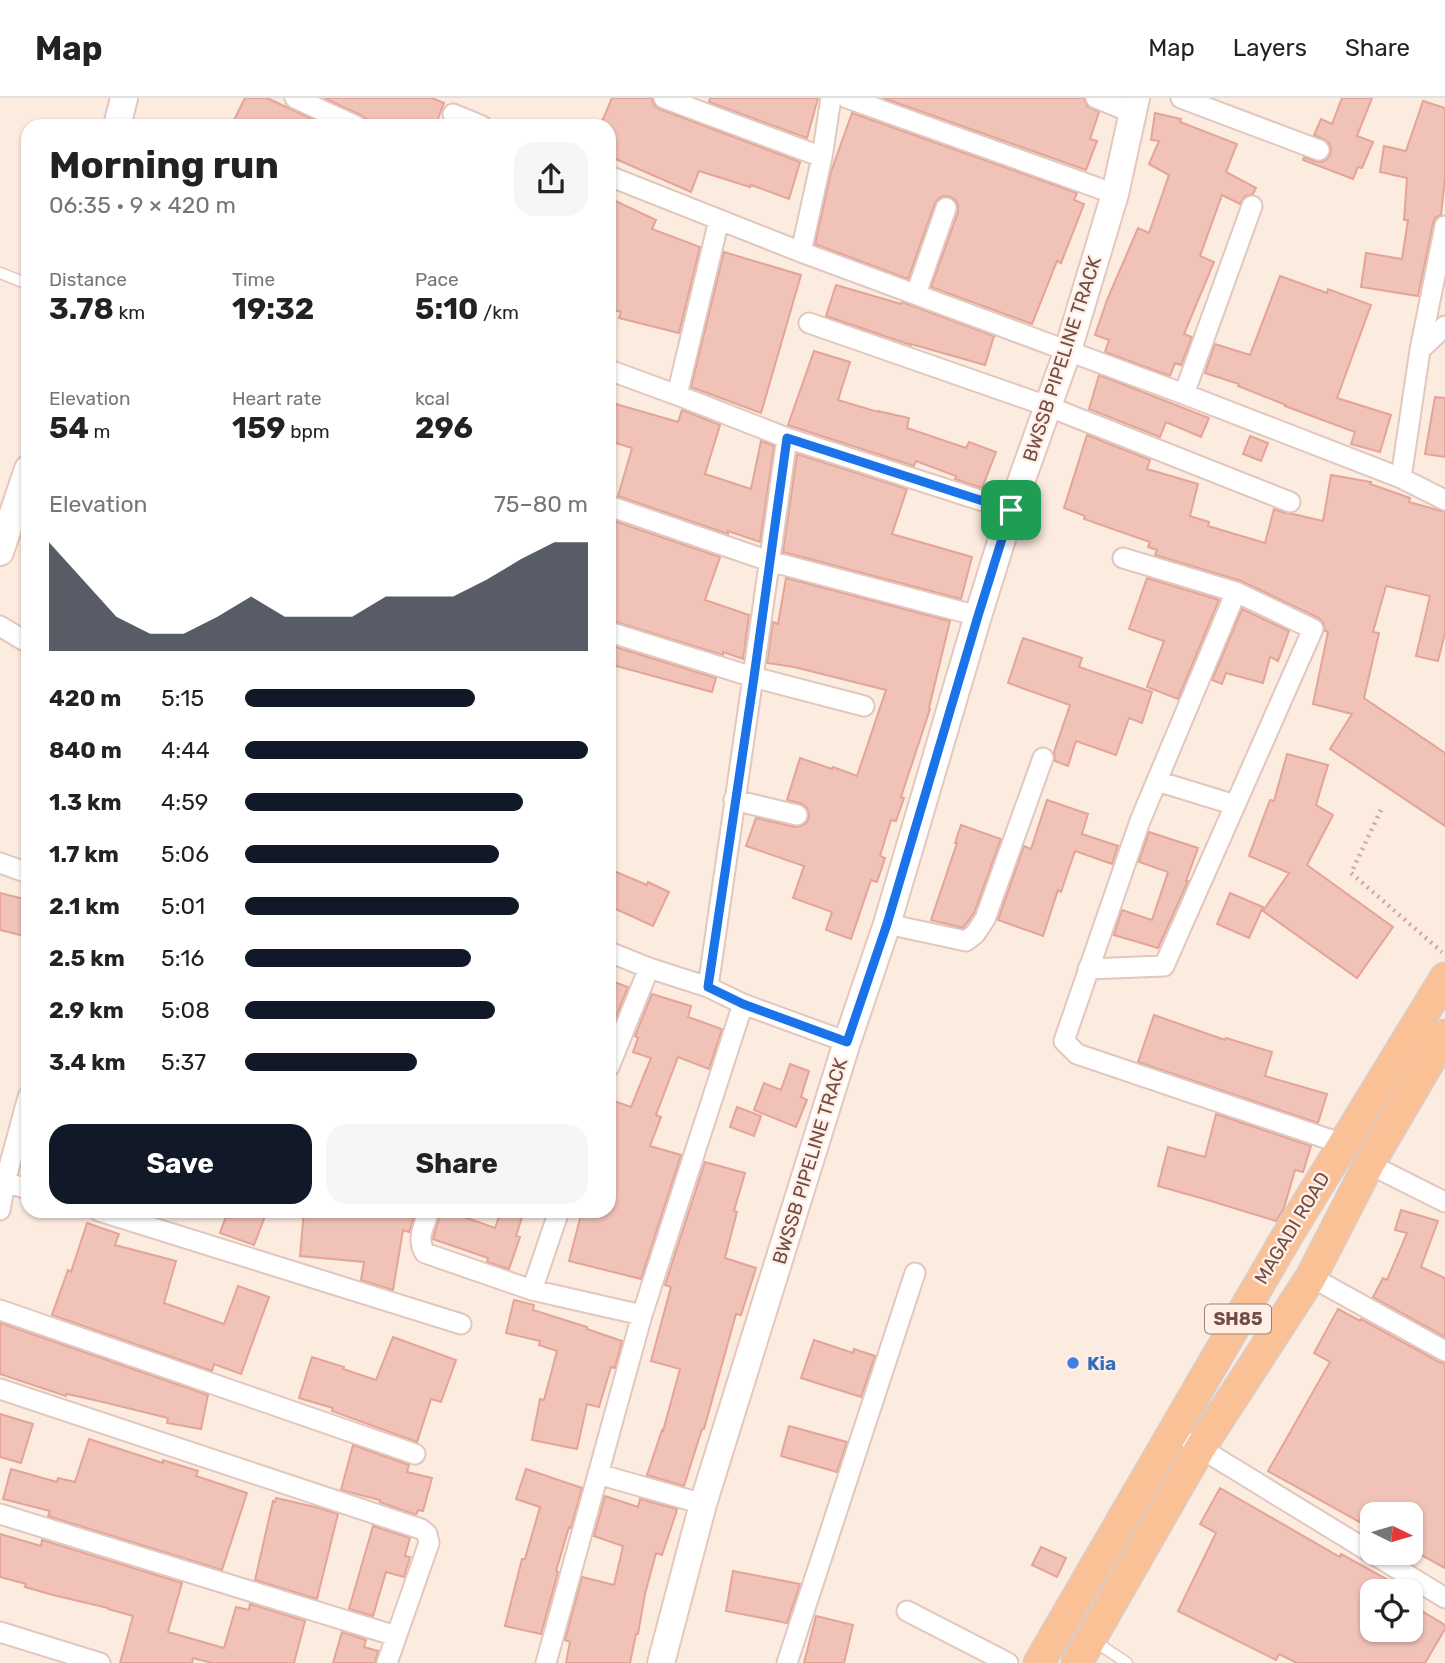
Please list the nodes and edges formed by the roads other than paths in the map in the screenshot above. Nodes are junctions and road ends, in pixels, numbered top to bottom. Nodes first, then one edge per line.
1 (124, 98) edge
2 (295, 98) edge
3 (664, 98) edge
4 (831, 98) edge
5 (847, 98) edge
6 (1096, 98) edge
7 (1181, 98) edge
8 (1135, 106) edge
9 (453, 114) dead end
10 (119, 119) edge
11 (341, 119) edge
12 (465, 119) edge
13 (1319, 150) dead end
14 (822, 157) junction
15 (616, 179) edge
16 (1115, 194) junction
17 (1252, 206) dead end
18 (946, 208) dead end
19 (719, 220) junction
20 (1445, 226) edge
21 (800, 252) junction
22 (0, 273) edge
23 (21, 281) edge
24 (916, 294) junction
25 (809, 323) dead end
26 (1445, 326) edge
27 (1068, 350) junction
28 (1420, 350) junction
29 (616, 373) edge
30 (1184, 394) junction
31 (677, 395) junction
32 (1047, 406) junction
33 (787, 438) junction
34 (1401, 478) junction
35 (21, 490) edge
36 (1445, 500) edge
37 (1290, 502) dead end
38 (616, 508) edge
39 (1011, 510) junction
40 (0, 552) edge
41 (1123, 558) dead end
42 (769, 561) junction
43 (1236, 592) junction
44 (978, 616) junction
45 (0, 626) edge
46 (616, 634) edge
47 (21, 639) edge
48 (754, 677) junction
49 (864, 706) dead end
50 (1043, 758) dead end
51 (1157, 781) junction
52 (734, 800) junction
53 (1235, 805) junction
54 (797, 816) dead end
55 (0, 863) edge
56 (21, 870) edge
57 (887, 924) junction
58 (616, 955) edge
59 (649, 968) junction
60 (1088, 969) junction
61 (1445, 978) edge
62 (708, 987) junction
63 (743, 1004) junction
64 (1445, 1035) edge
65 (847, 1042) junction
66 (616, 1049) edge
67 (21, 1123) edge
68 (1343, 1144) junction
69 (1369, 1164) junction
70 (5, 1182) junction
71 (21, 1187) edge
72 (1445, 1202) edge
73 (0, 1210) edge
74 (121, 1218) edge
75 (427, 1218) edge
76 (557, 1218) edge
77 (915, 1273) dead end
78 (1311, 1277) junction
79 (532, 1290) junction
80 (0, 1310) edge
81 (642, 1314) junction
82 (461, 1324) dead end
83 (1445, 1351) edge
84 (0, 1389) edge
85 (1173, 1430) junction
86 (1200, 1448) junction
87 (415, 1454) dead end
88 (598, 1474) junction
89 (704, 1504) junction
90 (0, 1514) edge
91 (1445, 1598) edge
92 (907, 1611) dead end
93 (0, 1632) edge
94 (396, 1636) junction
95 (1084, 1651) edge
96 (100, 1663) edge
97 (387, 1663) edge
98 (546, 1663) edge
99 (661, 1663) edge
100 (787, 1663) edge
101 (1008, 1663) edge
102 (1039, 1663) edge
103 (1127, 1663) edge

1 - 10 street
2 - 11 street
3 - 14 street
4 - 14 street
5 - 16 street
6 - 8 street
7 - 13 street
8 - 16 street, BWSSB PIPELINE TRACK
9 - 12 street
14 - 21 street
15 - 19 street
16 - 27 street, BWSSB PIPELINE TRACK
17 - 30 street
18 - 24 street
19 - 21 street
19 - 31 street
20 - 28 street
21 - 24 street
22 - 23 lane
24 - 27 street
25 - 32 street
26 - 28 street
27 - 30 street
27 - 32 street, BWSSB PIPELINE TRACK
28 - 34 street
29 - 31 street
30 - 34 street
31 - 33 street
32 - 37 street
32 - 39 street, BWSSB PIPELINE TRACK
33 - 39 street
33 - 42 street
34 - 36 street
35 - 40 street
38 - 42 street
39 - 44 street, BWSSB PIPELINE TRACK
41 - 43 street
42 - 44 street
42 - 48 street
43 - 51 street
43 - 53 street
44 - 57 street, BWSSB PIPELINE TRACK
45 - 47 street
46 - 48 street
48 - 49 street
48 - 52 street
50 - 57 street
51 - 53 street
51 - 60 street
52 - 54 street
52 - 62 street
53 - 60 street
55 - 56 street
57 - 65 street, BWSSB PIPELINE TRACK
58 - 59 street
59 - 62 street
59 - 66 street
60 - 68 street
61 - 68 main road, MAGADI ROAD / SH85
62 - 63 street
63 - 65 street
63 - 81 street
64 - 69 main road, MAGADI ROAD / SH85
65 - 89 street, BWSSB PIPELINE TRACK
67 - 70 street
68 - 85 main road, MAGADI ROAD / SH85
69 - 72 street
69 - 78 main road, MAGADI ROAD / SH85
70 - 71 street
70 - 73 street
74 - 82 street
75 - 79 street
76 - 79 street
77 - 100 street
78 - 83 street
78 - 86 main road, MAGADI ROAD / SH85
79 - 81 street
80 - 87 street
81 - 88 street
84 - 94 street
85 - 86 street
85 - 102 main road, MAGADI ROAD / SH85
86 - 91 street
86 - 95 main road, MAGADI ROAD / SH85
88 - 89 street
88 - 98 street
89 - 99 street, BWSSB PIPELINE TRACK
90 - 94 street
92 - 101 street
93 - 96 street
94 - 97 street
95 - 103 lane

